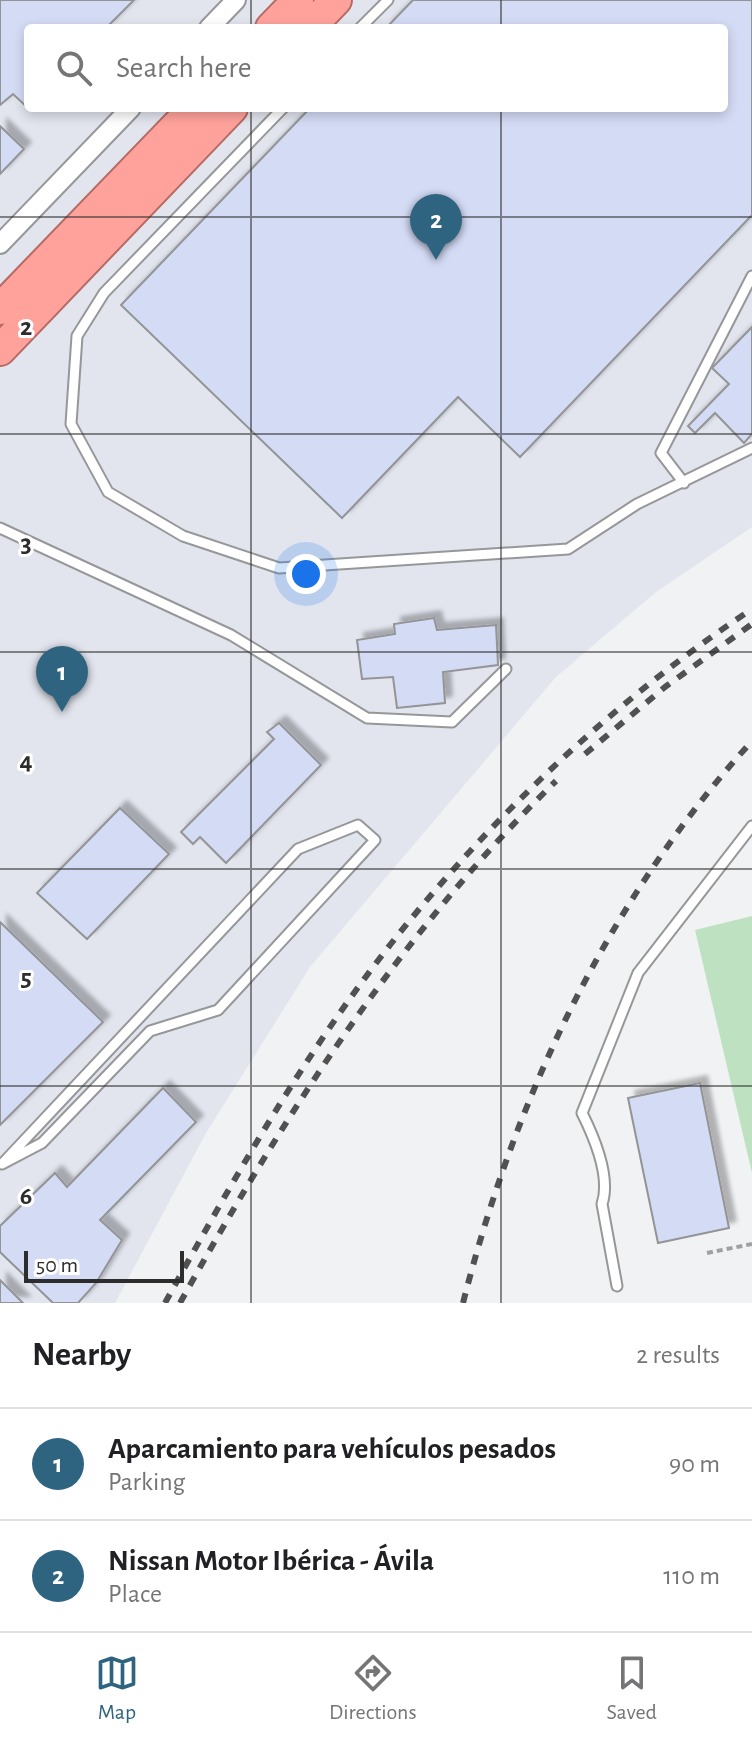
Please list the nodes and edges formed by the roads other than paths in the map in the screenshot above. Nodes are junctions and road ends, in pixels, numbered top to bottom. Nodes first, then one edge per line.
1 (236, 0) edge
2 (298, 0) edge
3 (336, 0) edge
4 (388, 0) edge
5 (213, 24) edge
6 (275, 24) edge
7 (313, 24) edge
8 (364, 24) edge
9 (127, 112) edge
10 (190, 112) edge
11 (228, 112) edge
12 (279, 112) edge
13 (0, 244) edge
14 (752, 276) edge
15 (0, 309) edge
16 (0, 350) edge
17 (752, 448) edge
18 (684, 483) junction
19 (0, 528) edge
20 (506, 669) dead end
21 (752, 826) edge
22 (1, 1165) edge
23 (617, 1286) dead end

1 - 5 street
2 - 6 highway
3 - 7 highway
4 - 8 lane
9 - 13 street
10 - 15 highway
11 - 16 highway
12 - 18 lane
14 - 18 lane
17 - 18 lane
19 - 20 lane
21 - 23 lane
22 - 22 lane

